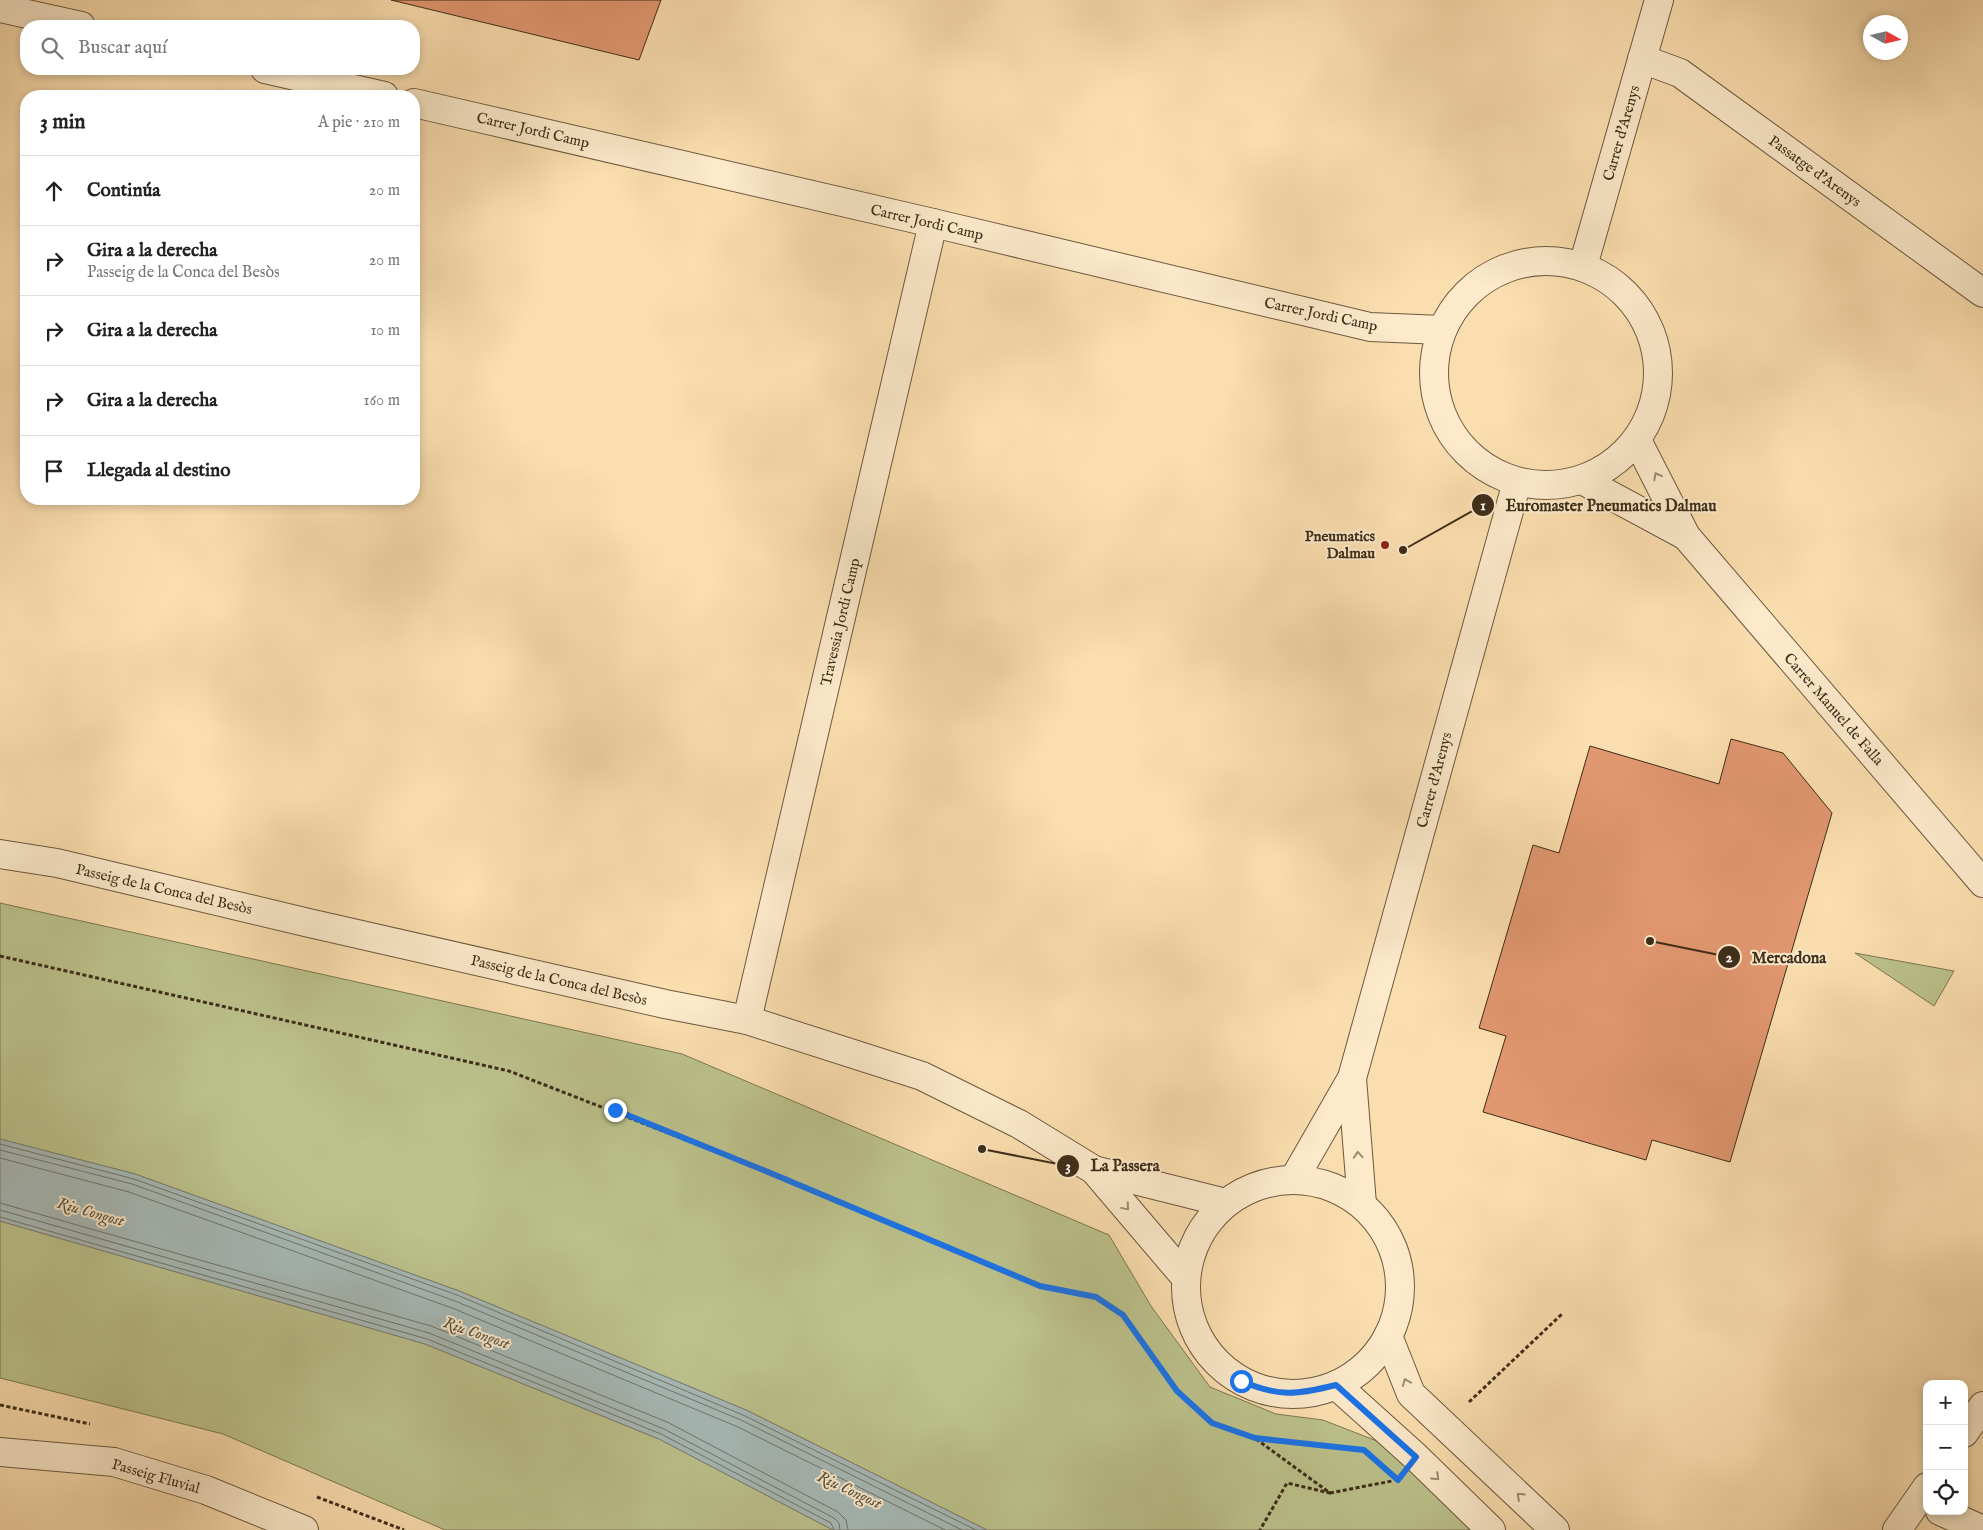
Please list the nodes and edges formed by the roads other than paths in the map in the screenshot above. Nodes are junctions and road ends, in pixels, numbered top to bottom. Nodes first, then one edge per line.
1 (1659, 0) edge
2 (0, 8) edge
3 (54, 20) edge
4 (1642, 59) junction
5 (291, 75) edge
6 (358, 90) edge
7 (420, 104) edge
8 (933, 223) junction
9 (1583, 266) junction
10 (1983, 293) edge
11 (1442, 330) junction
12 (1637, 440) junction
13 (1582, 480) junction
14 (1517, 482) junction
15 (1686, 536) junction
16 (0, 854) edge
17 (1983, 883) edge
18 (748, 1020) junction
19 (1352, 1078) junction
20 (1094, 1170) junction
21 (1294, 1179) junction
22 (1226, 1203) junction
23 (1362, 1204) junction
24 (1186, 1278) junction
25 (1388, 1336) junction
26 (1336, 1385) junction
27 (1983, 1406) edge
28 (1968, 1427) edge
29 (0, 1452) edge
30 (1923, 1506) edge
31 (1955, 1515) edge
32 (304, 1530) edge
33 (1491, 1530) edge
34 (1555, 1530) edge
35 (1897, 1530) edge
36 (1983, 1530) edge

1 - 4 street, Carrer d'Arenys
2 - 3 street
4 - 9 street, Carrer d'Arenys
4 - 10 street, Passatge d'Arenys
5 - 6 street
7 - 8 street, Carrer Jordi Camp
8 - 11 street, Carrer Jordi Camp
8 - 18 street, Travessia Jordi Camp
9 - 11 street
9 - 12 street
11 - 14 street
12 - 13 street
15 -> 12 street, Carrer Manuel de Falla
13 - 14 street
13 - 15 street, Carrer Manuel de Falla
14 - 19 street, Carrer d'Arenys
15 - 17 street, Carrer Manuel de Falla
16 - 18 street, Passeig de la Conca del Besòs
18 - 20 street, Passeig de la Conca del Besòs
19 - 21 street, Carrer d'Arenys
23 -> 19 street, Carrer d'Arenys
20 - 22 street, Passeig de la Conca del Besòs
20 -> 24 street, Passeig de la Conca del Besòs
21 - 22 street
21 - 23 street
22 - 24 street
23 - 25 street
24 - 26 street
25 - 26 street
34 -> 25 street
26 -> 33 street
27 - 28 street
29 - 32 street, Passeig Fluvial
30 - 35 street
31 - 36 street

